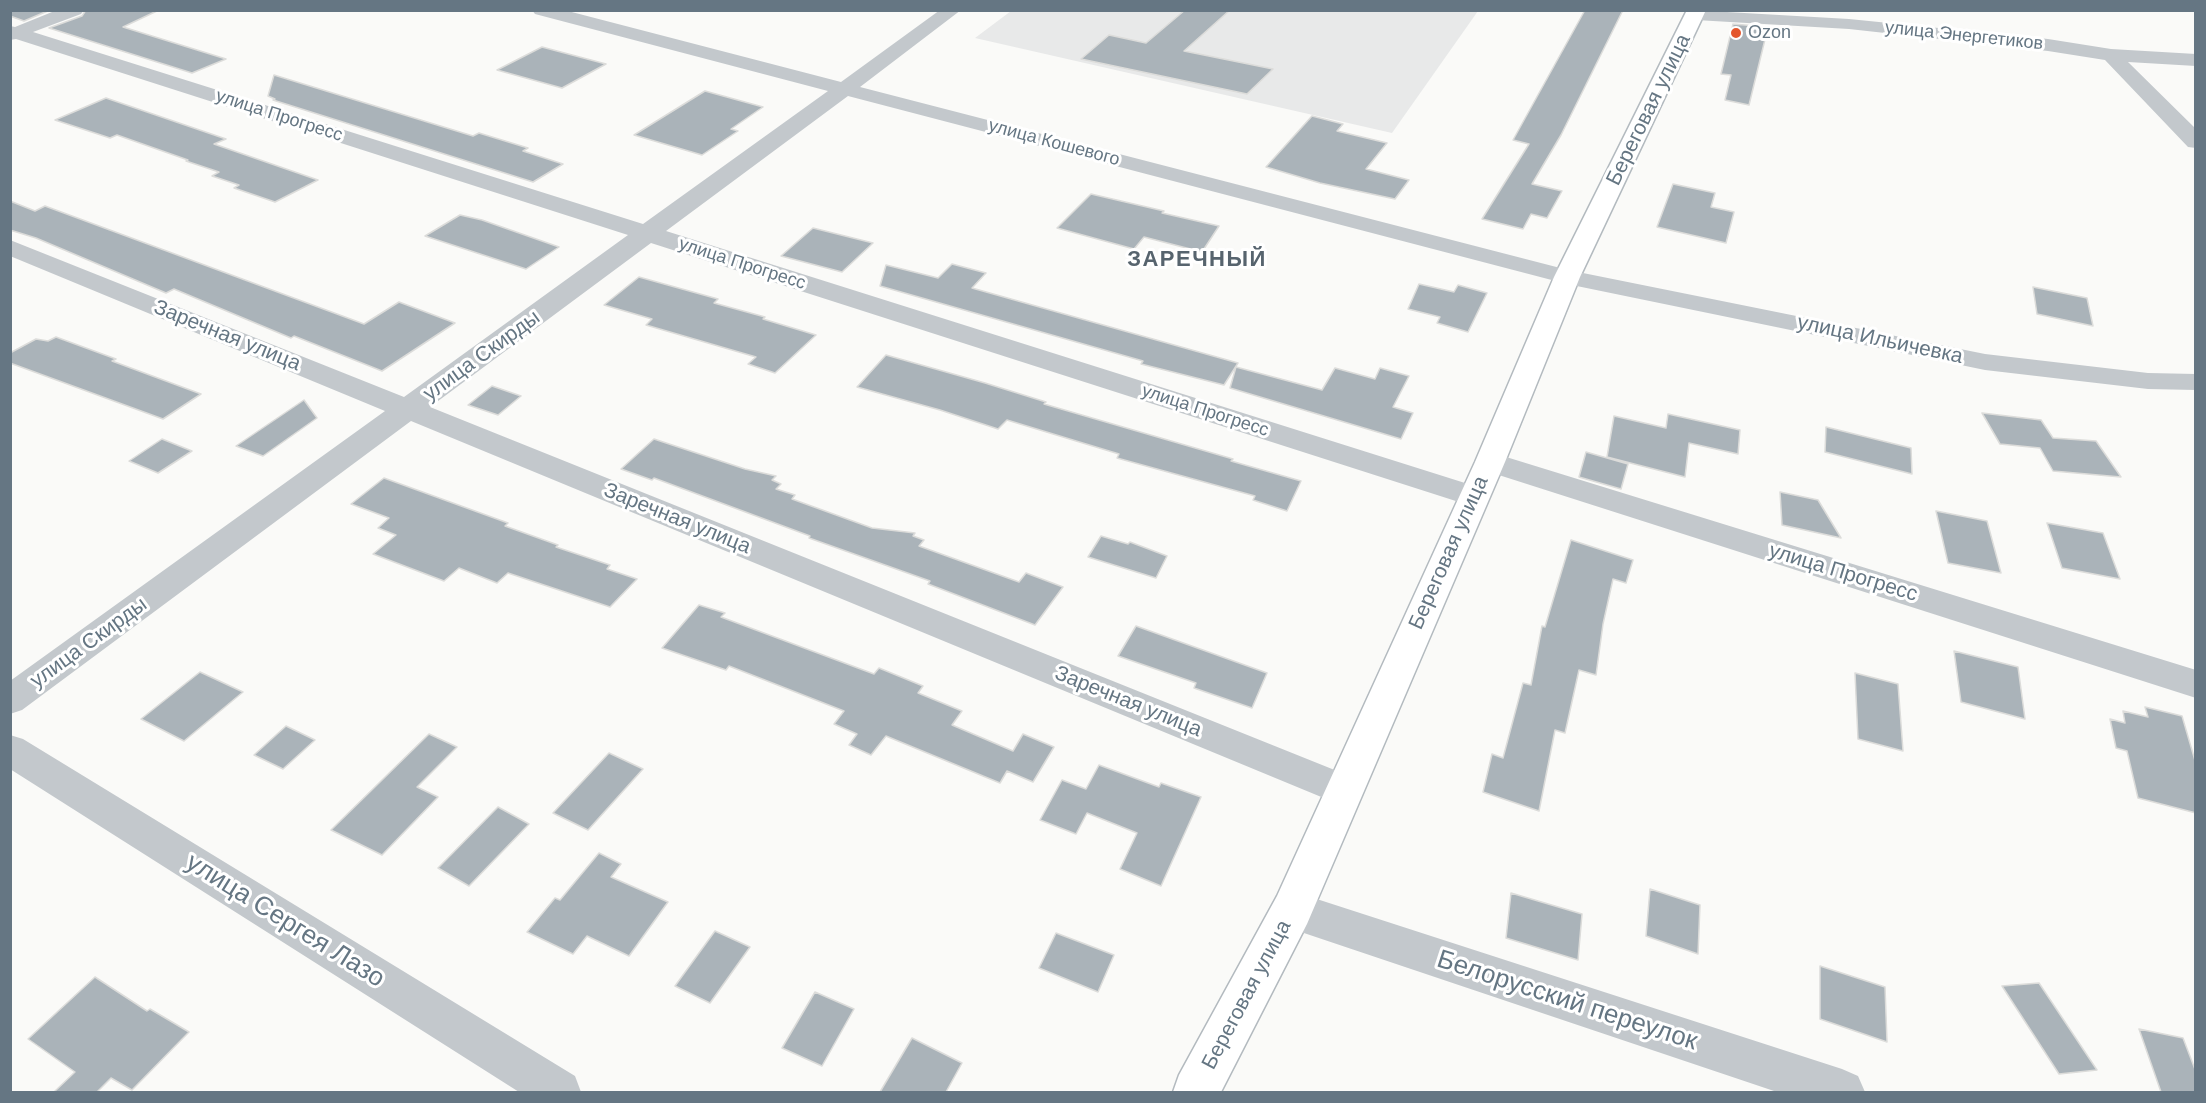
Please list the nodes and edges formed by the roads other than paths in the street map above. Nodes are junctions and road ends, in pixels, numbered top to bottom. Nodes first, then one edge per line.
1 (75, 10) edge
2 (541, 10) edge
3 (952, 10) edge
4 (1696, 13) edge
5 (13, 33) edge
6 (2111, 55) junction
7 (2196, 60) edge
8 (847, 89) junction
9 (2196, 142) edge
10 (648, 234) junction
11 (10, 247) edge
12 (1567, 277) junction
13 (2196, 382) edge
14 (408, 410) junction
15 (1490, 462) junction
16 (1473, 496) junction
17 (2196, 684) edge
18 (10, 700) edge
19 (10, 750) edge
20 (1344, 790) junction
21 (1292, 910) junction
22 (560, 1092) edge
23 (1196, 1092) edge
24 (1842, 1092) edge

1 - 5 street
2 - 8 street, улица Кошевого
3 - 8 street, улица Скирды
4 - 6 street, улица Энергетиков
4 - 12 main road, Береговая улица
5 - 10 street, улица Прогресс
6 - 7 street, улица Энергетиков
6 - 9 street
8 - 10 street, улица Скирды
8 - 12 street, улица Кошевого
10 - 14 street, улица Скирды
10 - 16 street, улица Прогресс
11 - 14 street, Заречная улица
12 - 13 street, улица Ильичевка
12 - 15 main road, Береговая улица
14 - 18 street, улица Скирды
14 - 20 street, Заречная улица
15 - 16 main road, Береговая улица
15 - 17 street, улица Прогресс
16 - 20 main road, Береговая улица
19 - 22 street, улица Сергея Лазо
20 - 21 main road, Береговая улица
21 - 23 main road, Береговая улица
21 - 24 street, Белорусский переулок

